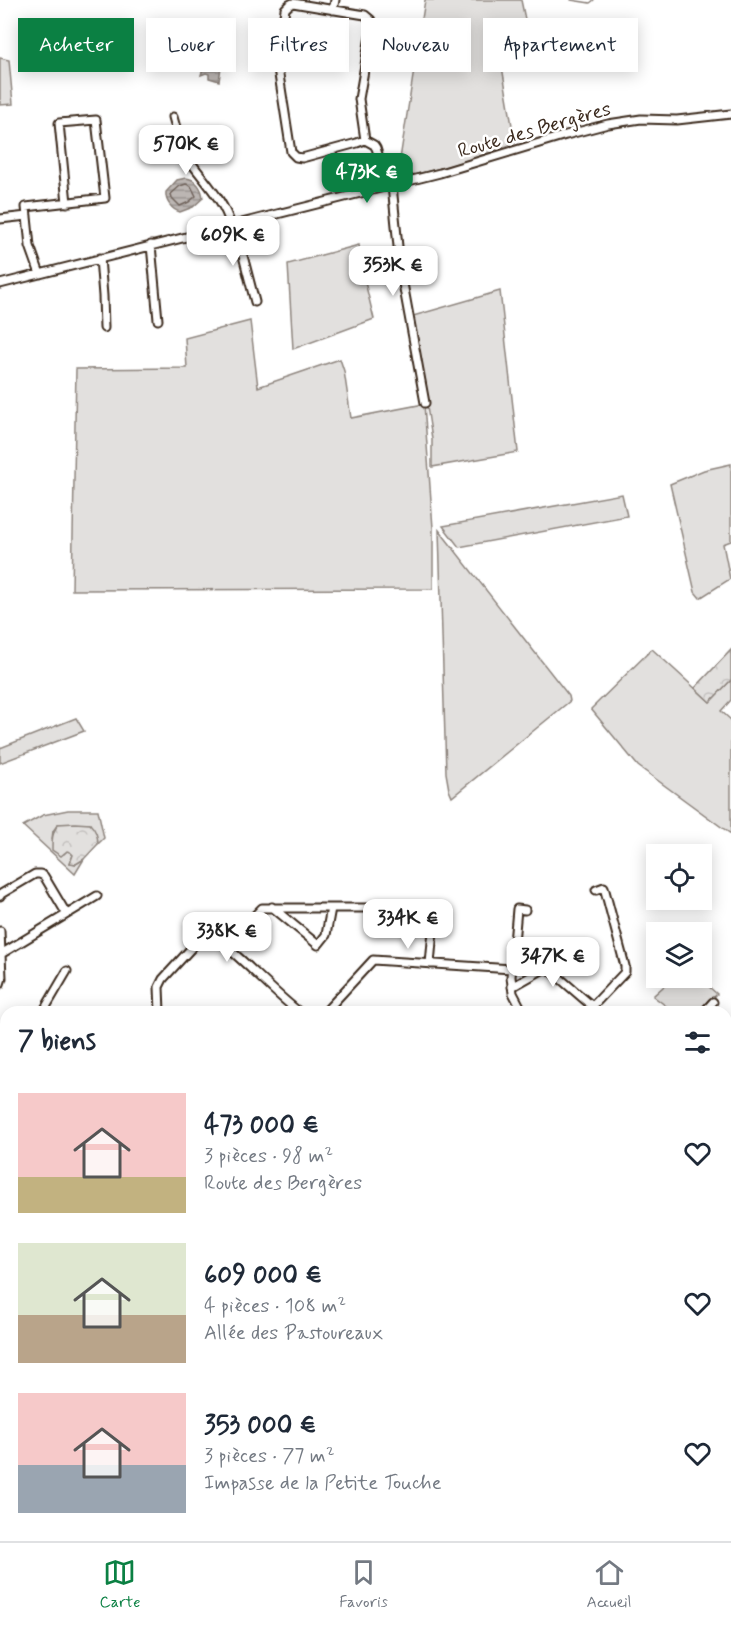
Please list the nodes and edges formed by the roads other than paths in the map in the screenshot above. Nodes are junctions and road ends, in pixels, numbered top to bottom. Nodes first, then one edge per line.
1 (334, 0) edge
2 (333, 10) junction
3 (731, 114) edge
4 (173, 117) dead end
5 (365, 140) junction
6 (390, 185) junction
7 (67, 203) junction
8 (27, 216) junction
9 (0, 219) edge
10 (233, 225) junction
11 (151, 245) junction
12 (100, 258) junction
13 (39, 274) junction
14 (0, 283) edge
15 (255, 302) dead end
16 (158, 320) dead end
17 (104, 328) dead end
18 (425, 403) dead end
19 (596, 890) dead end
20 (0, 896) edge
21 (98, 896) dead end
22 (272, 907) junction
23 (331, 908) junction
24 (525, 910) dead end
25 (66, 914) junction
26 (0, 931) edge
27 (226, 945) junction
28 (1, 954) edge
29 (430, 964) junction
30 (512, 969) junction
31 (67, 971) dead end
32 (0, 984) edge
33 (512, 987) junction
34 (713, 1002) dead end
35 (47, 1006) edge
36 (160, 1006) edge
37 (291, 1006) edge
38 (331, 1006) edge
39 (519, 1006) edge
40 (587, 1006) edge
41 (593, 1006) edge
42 (709, 1006) edge

1 - 2 street
2 - 5 street
2 - 5 street
3 - 6 street, Route des Bergères
4 - 10 street
5 - 6 street
6 - 10 street, Route des Bergères
6 - 18 street
7 - 7 street
7 - 8 street
8 - 9 street
8 - 13 street
10 - 11 street, Route des Bergères
10 - 15 street
11 - 12 street, Route des Bergères
11 - 16 street
12 - 13 street, Route des Bergères
12 - 17 street
13 - 14 street, Route des Bergères
19 - 41 street
20 - 25 street
21 - 25 street
22 - 23 street
22 - 23 street
22 - 27 street
23 - 29 street
24 - 30 street
25 - 28 street
26 - 28 street
27 - 36 street
27 - 37 street
28 - 32 street
29 - 30 street
29 - 38 street
30 - 33 street
31 - 35 street
33 - 39 street
33 - 40 street
34 - 42 street

